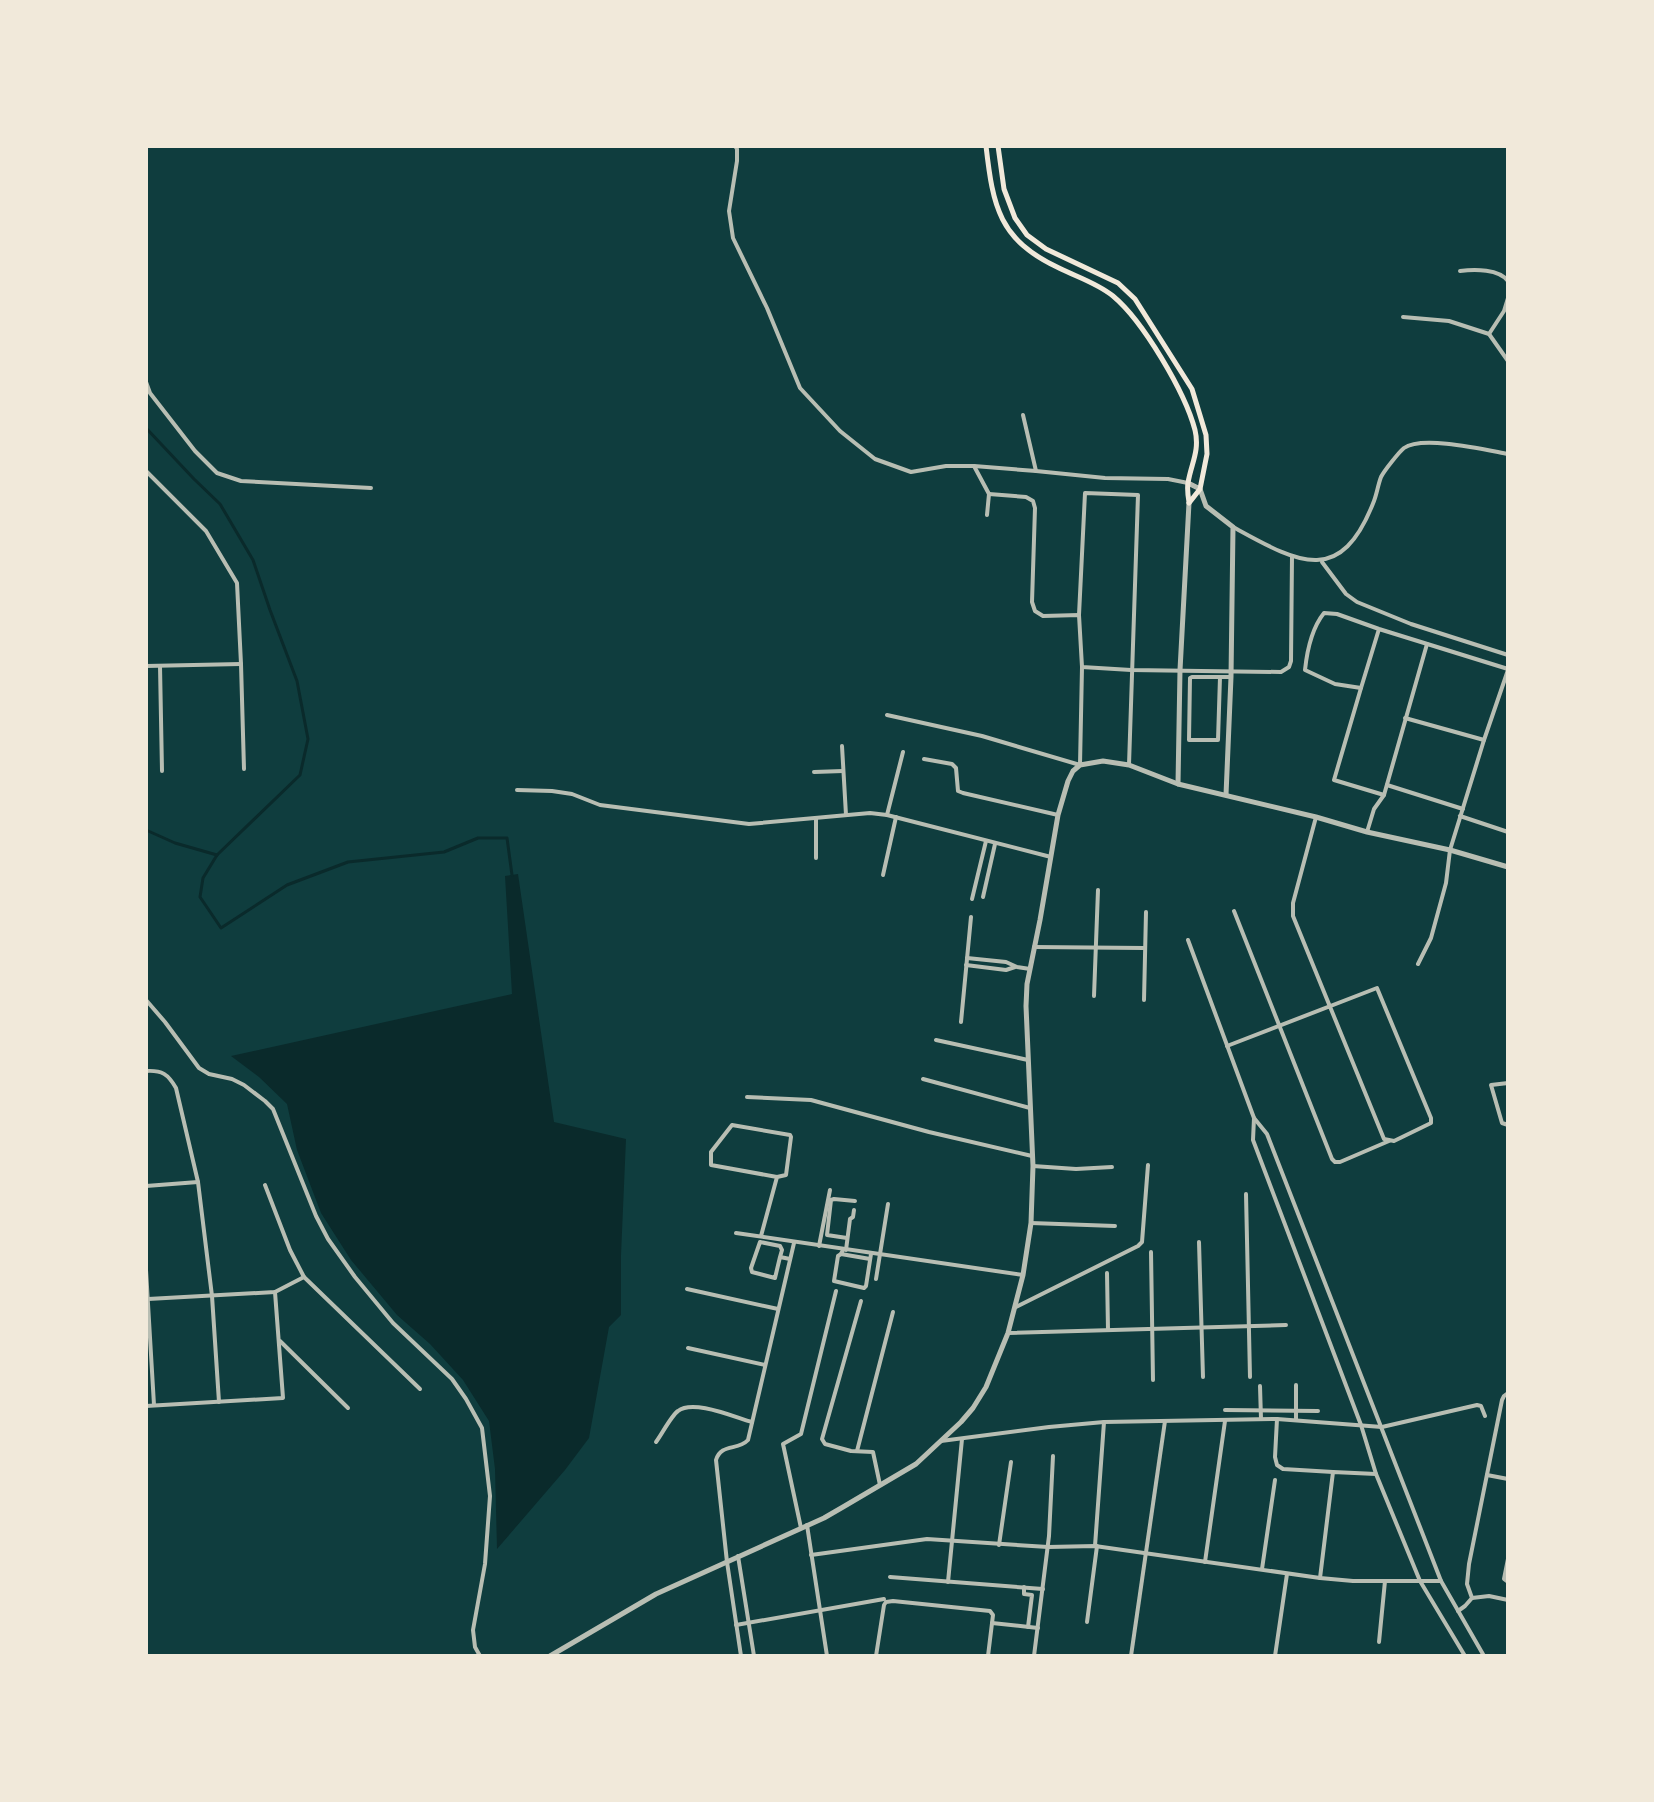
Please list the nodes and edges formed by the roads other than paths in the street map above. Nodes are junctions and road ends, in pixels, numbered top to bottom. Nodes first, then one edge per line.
1 (735, 146) edge
2 (986, 146) edge
3 (998, 146) edge
4 (1460, 271) dead end
5 (1508, 281) edge
6 (1508, 298) edge
7 (1403, 317) dead end
8 (1489, 334) junction
9 (1508, 361) edge
10 (146, 382) edge
11 (1023, 415) dead end
12 (1508, 454) edge
13 (974, 466) junction
14 (146, 471) edge
15 (1036, 471) junction
16 (1188, 483) junction
17 (371, 488) dead end
18 (1200, 489) junction
19 (989, 494) junction
20 (1189, 503) junction
21 (987, 515) dead end
22 (1233, 527) junction
23 (1292, 556) junction
24 (1322, 562) junction
25 (1079, 615) junction
26 (1379, 629) junction
27 (1427, 644) junction
28 (1508, 655) edge
29 (241, 664) junction
30 (146, 666) edge
31 (160, 666) junction
32 (1082, 667) junction
33 (1131, 670) junction
34 (1180, 670) junction
35 (1508, 670) edge
36 (1231, 674) junction
37 (1220, 677) junction
38 (1361, 688) junction
39 (887, 715) dead end
40 (1405, 718) junction
41 (1484, 740) junction
42 (842, 746) dead end
43 (903, 752) dead end
44 (924, 759) dead end
45 (1080, 765) junction
46 (1129, 765) junction
47 (244, 769) dead end
48 (162, 771) dead end
49 (843, 771) junction
50 (814, 772) dead end
51 (1178, 784) junction
52 (1387, 785) junction
53 (517, 790) dead end
54 (1226, 795) junction
55 (1384, 795) junction
56 (1463, 809) junction
57 (846, 815) junction
58 (887, 815) junction
59 (1058, 815) junction
60 (1460, 816) junction
61 (896, 817) junction
62 (1316, 817) junction
63 (816, 818) junction
64 (1367, 832) junction
65 (1508, 832) edge
66 (986, 841) junction
67 (995, 844) junction
68 (1450, 850) junction
69 (1051, 857) junction
70 (816, 858) dead end
71 (1508, 867) edge
72 (883, 875) dead end
73 (1098, 890) dead end
74 (983, 897) dead end
75 (972, 899) dead end
76 (1234, 911) dead end
77 (1146, 912) dead end
78 (971, 917) dead end
79 (1188, 940) dead end
80 (1096, 946) junction
81 (1034, 947) junction
82 (1144, 948) junction
83 (967, 958) junction
84 (1508, 961) edge
85 (1418, 964) dead end
86 (966, 965) junction
87 (1017, 967) junction
88 (1030, 969) junction
89 (1508, 969) edge
90 (1094, 996) dead end
91 (146, 1000) edge
92 (1144, 1000) dead end
93 (1330, 1007) junction
94 (961, 1022) dead end
95 (1279, 1026) junction
96 (936, 1040) dead end
97 (1227, 1046) junction
98 (1028, 1060) junction
99 (146, 1071) edge
100 (923, 1079) dead end
101 (1508, 1083) edge
102 (747, 1097) dead end
103 (1030, 1108) junction
104 (1254, 1118) junction
105 (1508, 1125) edge
106 (1389, 1141) junction
107 (1032, 1156) junction
108 (1148, 1165) dead end
109 (1033, 1166) junction
110 (1112, 1167) dead end
111 (777, 1177) junction
112 (198, 1182) junction
113 (265, 1185) dead end
114 (146, 1186) edge
115 (830, 1190) dead end
116 (1246, 1194) dead end
117 (855, 1201) dead end
118 (888, 1204) dead end
119 (854, 1210) dead end
120 (1031, 1223) junction
121 (1115, 1226) dead end
122 (736, 1233) dead end
123 (760, 1237) junction
124 (847, 1238) junction
125 (1199, 1242) dead end
126 (794, 1243) junction
127 (819, 1246) junction
128 (843, 1251) junction
129 (1151, 1252) dead end
130 (879, 1255) junction
131 (870, 1256) junction
132 (780, 1257) junction
133 (790, 1259) junction
134 (146, 1270) edge
135 (1107, 1273) dead end
136 (1023, 1275) junction
137 (304, 1277) junction
138 (876, 1279) dead end
139 (687, 1289) dead end
140 (836, 1291) dead end
141 (275, 1292) junction
142 (212, 1296) junction
143 (148, 1299) junction
144 (861, 1301) dead end
145 (1016, 1307) junction
146 (778, 1309) junction
147 (893, 1312) dead end
148 (1286, 1325) dead end
149 (1248, 1326) junction
150 (1202, 1327) junction
151 (1153, 1329) junction
152 (1108, 1330) junction
153 (1008, 1333) junction
154 (278, 1339) junction
155 (688, 1348) dead end
156 (765, 1365) junction
157 (1203, 1377) dead end
158 (1250, 1377) dead end
159 (1153, 1380) dead end
160 (1296, 1385) dead end
161 (1260, 1386) dead end
162 (420, 1389) dead end
163 (1508, 1393) edge
164 (219, 1402) junction
165 (154, 1405) junction
166 (146, 1406) edge
167 (348, 1408) dead end
168 (1225, 1410) dead end
169 (1260, 1410) junction
170 (1296, 1411) junction
171 (1318, 1411) dead end
172 (1485, 1416) dead end
173 (1261, 1419) junction
174 (1277, 1419) junction
175 (1225, 1420) junction
176 (1296, 1420) junction
177 (1165, 1421) junction
178 (752, 1422) junction
179 (1104, 1422) junction
180 (1361, 1425) junction
181 (1382, 1427) junction
182 (962, 1439) junction
183 (941, 1441) junction
184 (656, 1442) dead end
185 (857, 1451) junction
186 (1053, 1456) dead end
187 (1011, 1462) dead end
188 (1333, 1472) junction
189 (1376, 1474) junction
190 (1487, 1475) junction
191 (1508, 1479) edge
192 (1275, 1480) dead end
193 (880, 1485) junction
194 (804, 1527) junction
195 (952, 1541) junction
196 (999, 1545) junction
197 (1096, 1546) junction
198 (1048, 1547) junction
199 (1147, 1553) junction
200 (811, 1555) junction
201 (738, 1556) junction
202 (1508, 1559) edge
203 (727, 1562) junction
204 (1205, 1562) junction
205 (1262, 1569) junction
206 (1287, 1574) junction
207 (890, 1577) dead end
208 (1320, 1578) junction
209 (1385, 1581) junction
210 (1420, 1581) junction
211 (1441, 1581) junction
212 (948, 1582) junction
213 (1508, 1582) edge
214 (1024, 1587) junction
215 (1043, 1589) junction
216 (1472, 1598) junction
217 (884, 1599) dead end
218 (1508, 1600) edge
219 (820, 1609) junction
220 (1458, 1611) junction
221 (750, 1622) junction
222 (1087, 1622) dead end
223 (992, 1623) junction
224 (736, 1625) junction
225 (1028, 1627) junction
226 (1038, 1628) junction
227 (1379, 1642) dead end
228 (480, 1656) edge
229 (550, 1656) edge
230 (741, 1656) edge
231 (754, 1656) edge
232 (827, 1656) edge
233 (876, 1656) edge
234 (988, 1656) edge
235 (1034, 1656) edge
236 (1131, 1656) edge
237 (1275, 1656) edge
238 (1465, 1656) edge
239 (1484, 1656) edge

1 - 13 street
2 - 16 main road
3 - 18 main road
4 - 5 street
6 - 8 street
7 - 8 street
8 - 9 street
10 - 17 street
11 - 15 street
12 - 24 street
13 - 15 street
13 - 19 street
14 - 29 street
15 - 16 street
16 - 18 street
16 - 20 main road
18 - 20 main road
18 - 22 street
19 - 21 street
19 - 25 street
20 - 34 street
22 - 23 street
22 - 36 street
23 - 24 street
23 - 36 street
24 - 28 street
25 - 32 street
25 - 33 street
26 - 27 street
26 - 38 street
26 - 38 street
27 - 35 street
27 - 40 street
29 - 31 street
29 - 47 street
30 - 31 street
31 - 48 street
32 - 33 street
32 - 45 street
33 - 34 street
33 - 46 street
34 - 36 street
34 - 51 street
35 - 41 street
36 - 37 street
36 - 54 street
37 - 37 street
38 - 55 street
39 - 45 street
40 - 41 street
40 - 52 street
41 - 56 street
42 - 49 street
43 - 58 street
44 - 59 street
45 - 46 street
45 - 59 street
46 - 51 street
49 - 50 street
49 - 57 street
51 - 54 street
52 - 55 street
52 - 56 street
53 - 63 street
54 - 62 street
55 - 64 street
56 - 60 street
57 - 58 street
57 - 63 street
58 - 61 street
59 - 69 street
60 - 65 street
60 - 68 street
61 - 66 street
61 - 72 street
62 - 64 street
62 - 93 street
63 - 70 street
64 - 68 street
66 - 67 street
66 - 75 street
67 - 69 street
67 - 74 street
68 - 71 street
68 - 85 street
69 - 81 street
73 - 80 street
76 - 95 street
77 - 82 street
78 - 83 street
79 - 97 street
80 - 81 street
80 - 82 street
80 - 90 street
81 - 88 street
82 - 92 street
83 - 86 street
83 - 87 street
84 - 89 street
86 - 87 street
86 - 94 street
87 - 88 street
88 - 98 street
91 - 228 street
93 - 95 street
93 - 106 street
93 - 106 street
95 - 97 street
95 - 106 street
96 - 98 street
97 - 104 street
98 - 103 street
99 - 112 street
100 - 103 street
101 - 105 street
102 - 107 street
103 - 107 street
104 - 180 street
104 - 181 street
107 - 109 street
108 - 145 street
109 - 110 street
109 - 120 street
111 - 111 street
111 - 123 street
112 - 114 street
112 - 142 street
113 - 137 street
115 - 127 street
116 - 149 street
117 - 124 street
118 - 130 street
119 - 124 street
120 - 121 street
120 - 136 street
122 - 123 street
123 - 126 street
124 - 128 street
125 - 150 street
126 - 127 street
126 - 133 street
127 - 128 street
128 - 131 street
128 - 131 street
129 - 151 street
130 - 131 street
130 - 136 street
130 - 138 street
132 - 132 street
132 - 133 street
133 - 146 street
134 - 143 street
135 - 152 street
136 - 145 street
137 - 141 street
137 - 162 street
139 - 146 street
140 - 194 street
141 - 142 street
141 - 154 street
142 - 143 street
142 - 164 street
143 - 165 street
144 - 185 street
145 - 153 street
146 - 156 street
147 - 185 street
148 - 149 street
149 - 150 street
149 - 158 street
150 - 151 street
150 - 157 street
151 - 152 street
151 - 159 street
152 - 153 street
153 - 183 street
154 - 164 street
154 - 167 street
155 - 156 street
156 - 178 street
160 - 170 street
161 - 169 street
163 - 190 street
164 - 165 street
165 - 166 street
168 - 169 street
169 - 170 street
169 - 173 street
170 - 171 street
170 - 176 street
172 - 181 street
173 - 174 street
173 - 175 street
174 - 176 street
174 - 188 street
175 - 177 street
175 - 204 street
176 - 180 street
177 - 179 street
177 - 199 street
178 - 184 street
178 - 203 street
179 - 182 street
179 - 197 street
180 - 181 street
180 - 189 street
181 - 211 street
182 - 183 street
182 - 195 street
183 - 193 street
185 - 193 street
186 - 198 street
187 - 196 street
188 - 189 street
188 - 208 street
189 - 210 street
190 - 191 street
190 - 216 street
192 - 205 street
193 - 194 street
194 - 200 street
194 - 201 street
195 - 196 street
195 - 200 street
195 - 212 street
196 - 198 street
197 - 198 street
197 - 199 street
197 - 222 street
198 - 215 street
199 - 204 street
199 - 236 street
200 - 219 street
201 - 203 street
201 - 221 street
202 - 213 street
203 - 224 street
203 - 229 street
204 - 205 street
205 - 206 street
206 - 208 street
206 - 237 street
207 - 212 street
208 - 209 street
209 - 210 street
209 - 227 street
210 - 211 street
210 - 238 street
211 - 220 street
212 - 214 street
214 - 215 street
214 - 225 street
215 - 226 street
216 - 218 street
216 - 220 street
217 - 219 street
219 - 221 street
219 - 232 street
220 - 239 street
221 - 224 street
221 - 231 street
223 - 225 street
223 - 233 street
223 - 234 street
224 - 230 street
225 - 226 street
226 - 235 street

